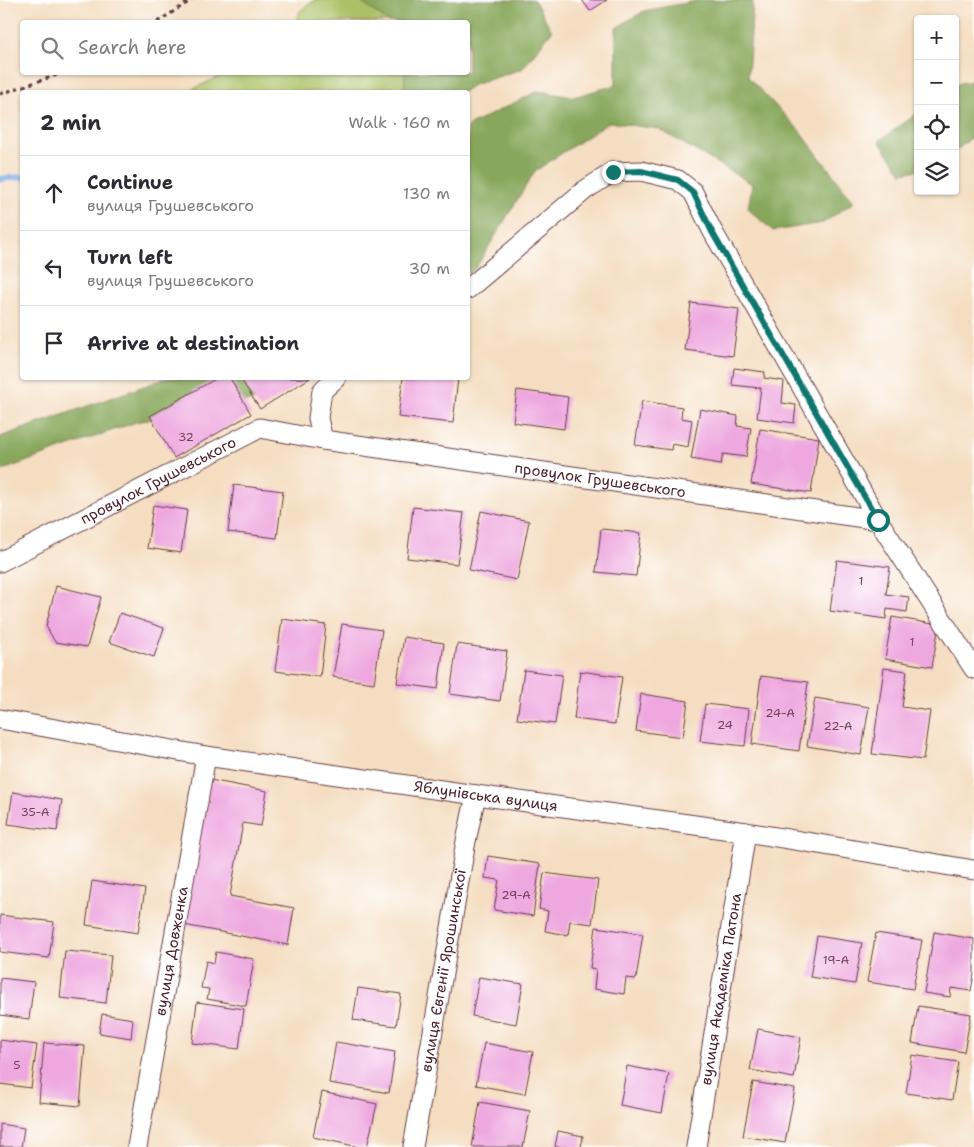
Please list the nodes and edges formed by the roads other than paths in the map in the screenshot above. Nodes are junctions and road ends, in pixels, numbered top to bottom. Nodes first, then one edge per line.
1 (470, 287) edge
2 (334, 380) edge
3 (323, 440) junction
4 (878, 520) junction
5 (0, 562) edge
6 (974, 669) edge
7 (0, 719) edge
8 (206, 756) junction
9 (476, 795) junction
10 (746, 832) junction
11 (974, 870) edge
12 (137, 1147) edge
13 (413, 1147) edge
14 (696, 1147) edge

1 - 4 street
2 - 3 street
3 - 4 street, провулок Грушевського
3 - 5 street, провулок Грушевського
4 - 6 street
7 - 8 street, Яблунівська вулиця
8 - 9 street, Яблунівська вулиця
8 - 12 street, вулиця Довженка
9 - 10 street, Яблунівська вулиця
9 - 13 street, вулиця Євгенії Ярошинської
10 - 11 street, Яблунівська вулиця
10 - 14 street, вулиця Академіка Патона

